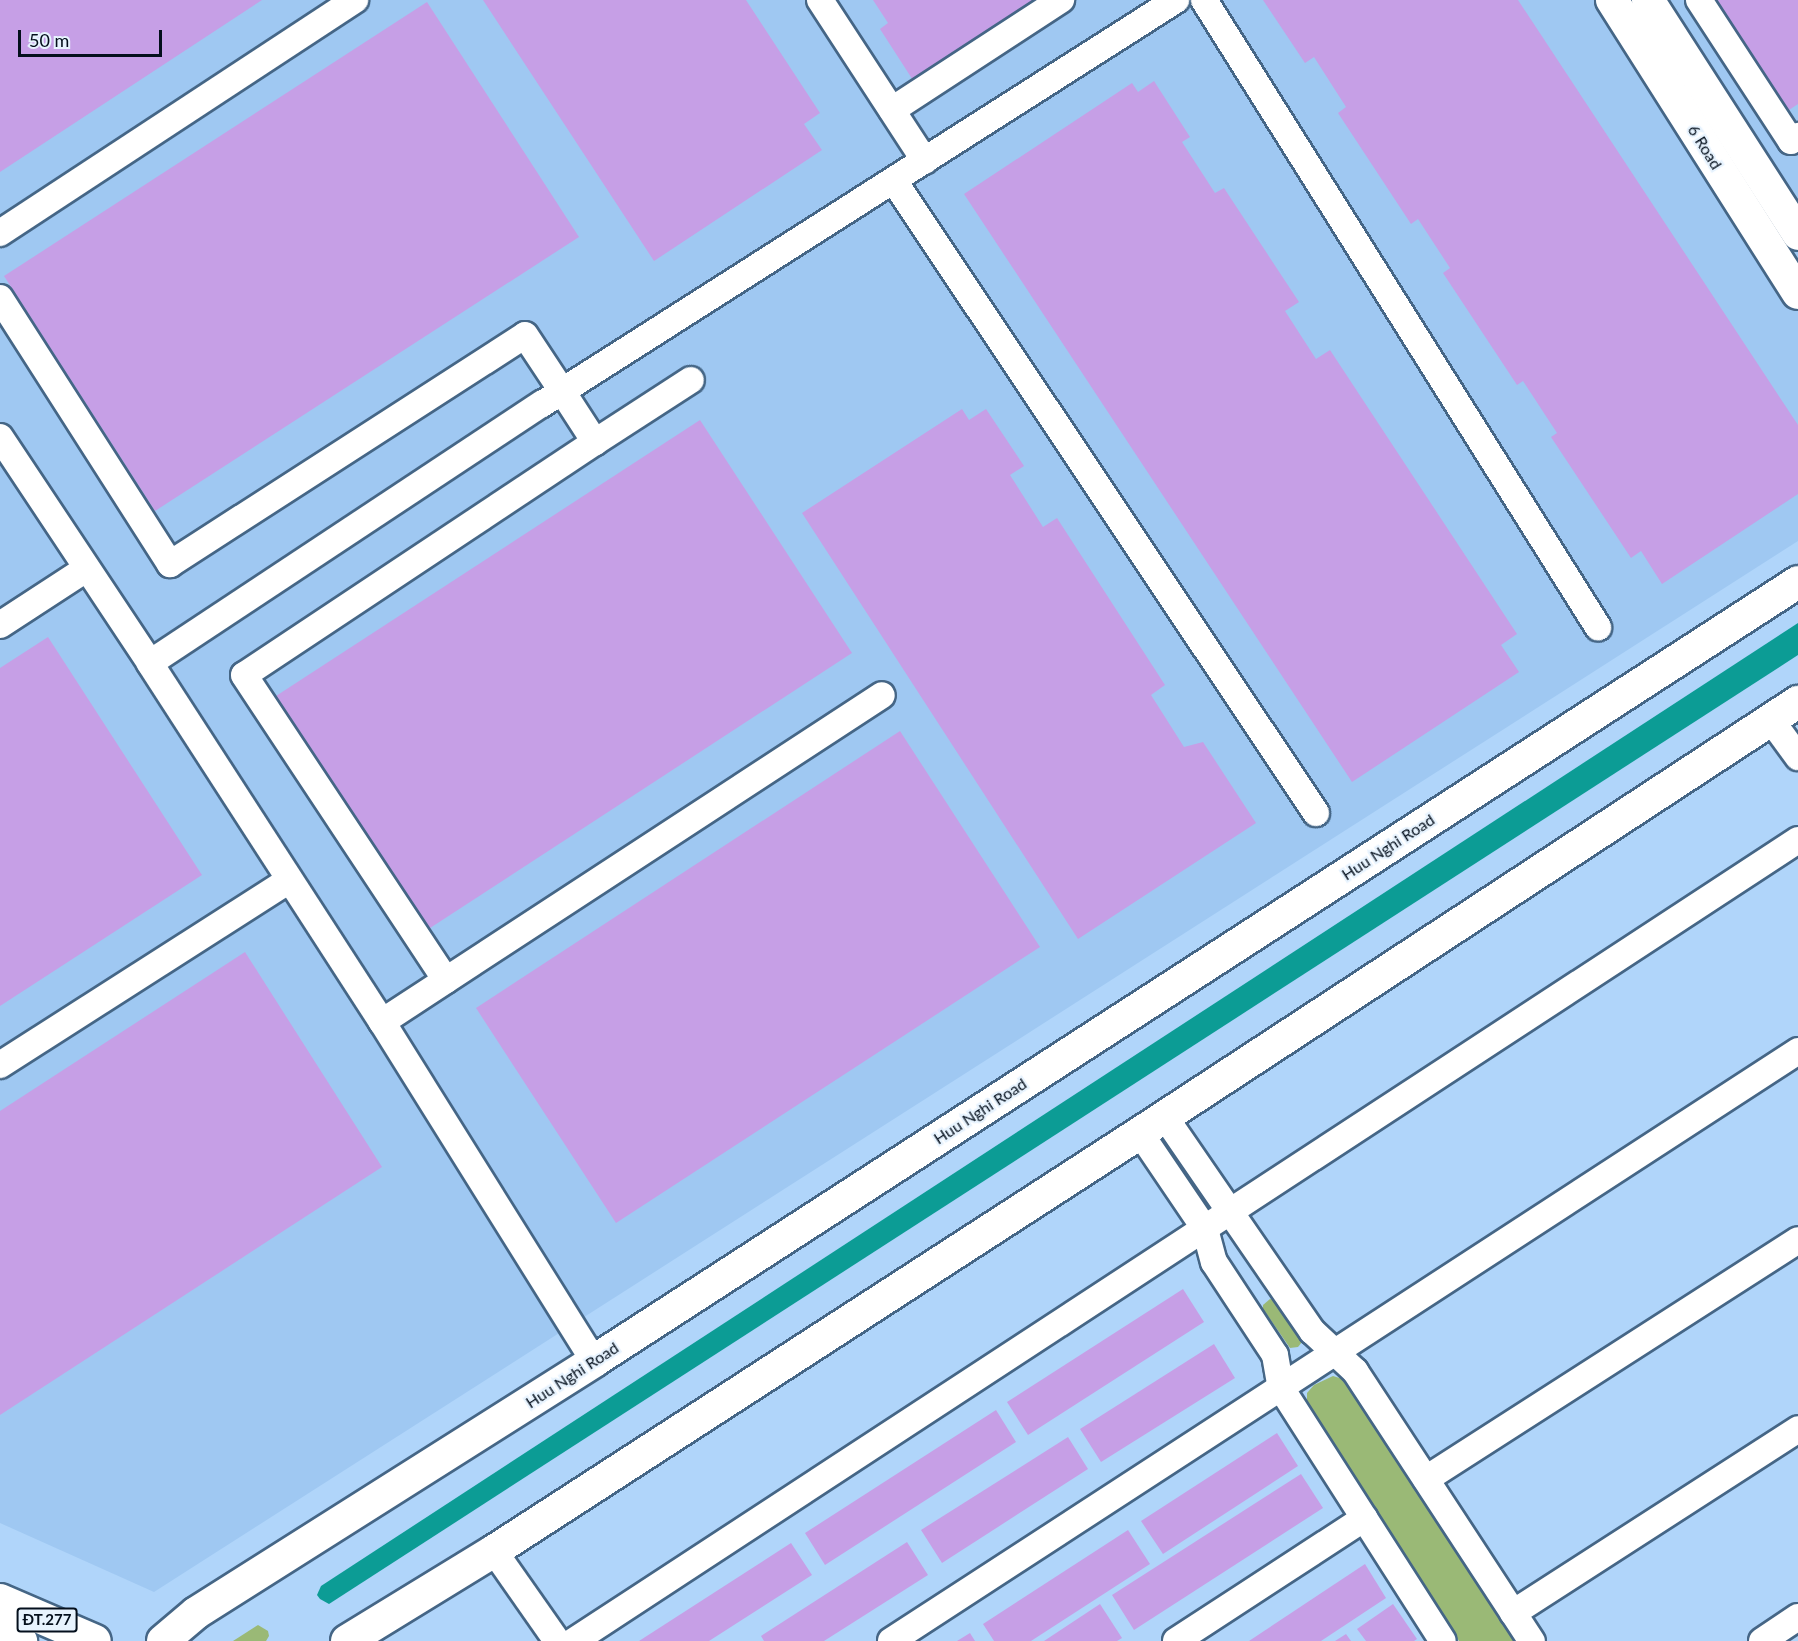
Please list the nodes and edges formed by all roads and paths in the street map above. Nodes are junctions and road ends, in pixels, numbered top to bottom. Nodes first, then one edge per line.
1 (355, 0) edge
2 (820, 0) edge
3 (1061, 0) edge
4 (1176, 0) edge
5 (1204, 0) edge
6 (1612, 0) edge
7 (1648, 0) edge
8 (1699, 0) edge
9 (892, 110) junction
10 (1798, 136) edge
11 (925, 161) junction
12 (894, 182) junction
13 (0, 233) edge
14 (1798, 234) edge
15 (1798, 293) edge
16 (0, 298) edge
17 (691, 380) dead end
18 (562, 391) junction
19 (0, 437) edge
20 (595, 442) junction
21 (86, 569) junction
22 (1798, 582) edge
23 (0, 625) edge
24 (1598, 627) dead end
25 (150, 663) junction
26 (882, 695) dead end
27 (1798, 702) edge
28 (1771, 720) junction
29 (1798, 757) edge
30 (1316, 813) dead end
31 (1798, 840) edge
32 (289, 880) junction
33 (446, 980) junction
34 (382, 1022) junction
35 (1798, 1052) edge
36 (0, 1065) edge
37 (1152, 1125) junction
38 (1229, 1213) junction
39 (1205, 1228) junction
40 (1798, 1240) edge
41 (1336, 1351) junction
42 (594, 1361) junction
43 (1281, 1388) junction
44 (1798, 1429) edge
45 (1426, 1479) junction
46 (1365, 1518) junction
47 (494, 1551) junction
48 (0, 1600) edge
49 (1514, 1613) junction
50 (1798, 1617) edge
51 (0, 1632) edge
52 (21, 1641) edge
53 (95, 1641) edge
54 (163, 1641) edge
55 (347, 1641) edge
56 (557, 1641) edge
57 (574, 1641) edge
58 (891, 1641) edge
59 (1176, 1641) edge
60 (1443, 1641) edge
61 (1532, 1641) edge
62 (1762, 1641) edge

1 - 13 street
2 - 9 street
3 - 9 street
4 - 11 street
5 - 24 street
6 - 15 main road, 6 Road
7 - 14 main road, 6 Road
8 - 10 street
9 - 11 street
11 - 12 street
12 - 18 street
12 - 30 street
16 - 18 street
17 - 20 street
18 - 20 street
18 - 25 street
19 - 21 street
20 - 33 street
21 - 23 street
21 - 25 street
22 - 42 main road, Huu Nghi Road
25 - 32 street
26 - 33 street
27 - 28 main road
28 - 29 street
28 - 37 main road
31 - 38 street
32 - 34 street
32 - 36 street
33 - 34 street
34 - 42 street
35 - 41 street
37 - 38 street
37 - 39 street
37 - 47 main road
38 - 39 street
38 - 41 street
39 - 43 street
39 - 57 street
40 - 45 street
41 - 43 street
41 - 45 street
42 - 54 main road, Huu Nghi Road
43 - 46 street
43 - 58 street
44 - 49 street
45 - 49 street
46 - 59 street
46 - 60 street
47 - 55 main road
47 - 56 street
48 - 53 main road, ĐT.277
49 - 61 street
50 - 62 street
51 - 52 main road, ĐT.277

